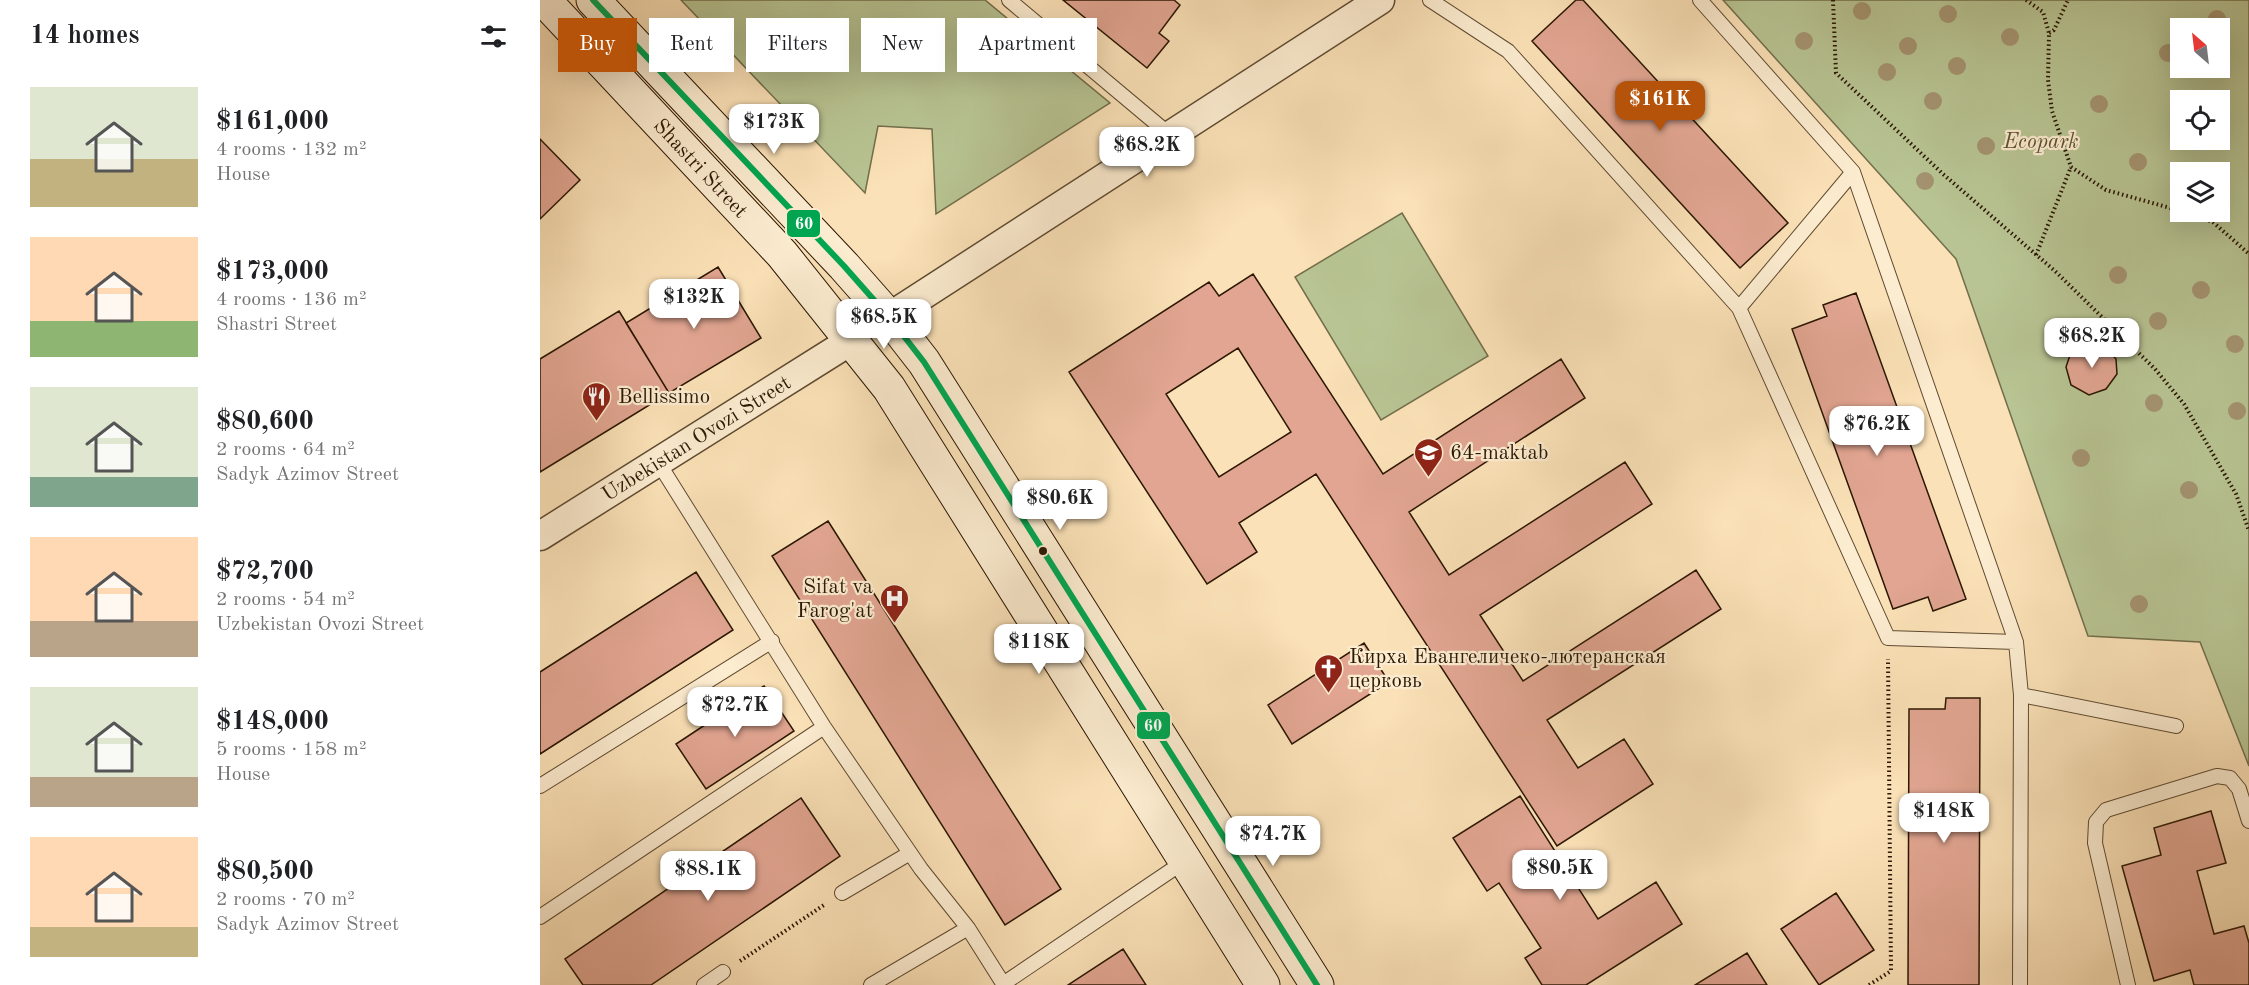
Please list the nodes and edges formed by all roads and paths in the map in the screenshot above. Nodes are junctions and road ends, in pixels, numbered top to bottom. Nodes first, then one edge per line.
1 (544, 0) edge
2 (593, 0) edge
3 (1009, 0) edge
4 (1380, 0) edge
5 (1430, 0) edge
6 (1700, 0) edge
7 (1833, 0) edge
8 (2026, 0) edge
9 (2068, 0) edge
10 (2049, 33) junction
11 (1170, 135) junction
12 (2071, 167) junction
13 (1854, 172) junction
14 (2170, 208) edge
15 (2213, 222) edge
16 (2249, 254) edge
17 (2036, 255) junction
18 (1739, 308) junction
19 (890, 317) junction
20 (852, 340) junction
21 (658, 462) junction
22 (2249, 531) edge
23 (540, 536) edge
24 (1888, 638) junction
25 (772, 641) junction
26 (2016, 642) junction
27 (2021, 695) junction
28 (824, 726) junction
29 (2176, 726) dead end
30 (540, 786) edge
31 (2249, 820) edge
32 (910, 853) junction
33 (1185, 861) junction
34 (842, 893) joint
35 (540, 917) edge
36 (968, 928) junction
37 (723, 972) joint
38 (1004, 984) edge
39 (704, 985) edge
40 (871, 985) edge
41 (1263, 985) edge
42 (1317, 985) edge
43 (1869, 985) edge
44 (2020, 985) edge
45 (2128, 985) edge

1 - 20 main road, Shastri Street
2 - 19 main road, Shastri Street
3 - 11 lane
4 - 11 street
5 - 18 lane
6 - 13 lane
7 - 17 path
8 - 10 path
9 - 10 path
10 - 12 path
11 - 19 street
12 - 14 path
12 - 17 path
13 - 18 lane
13 - 26 lane
15 - 16 path
17 - 22 path
18 - 24 lane
19 - 20 main road
19 - 42 main road, Shastri Street
20 - 21 street, Uzbekistan Ovozi Street
20 - 33 main road, Shastri Street
21 - 23 street, Uzbekistan Ovozi Street
21 - 25 lane
24 - 26 lane
24 - 43 path
25 - 28 lane
25 - 30 lane
26 - 27 lane
27 - 29 lane
27 - 44 lane
28 - 32 lane
28 - 35 lane
31 - 45 lane
32 - 34 lane
32 - 36 lane
33 - 38 lane
33 - 41 main road, Shastri Street
34 - 37 path
36 - 38 lane
36 - 40 lane
37 - 39 lane

